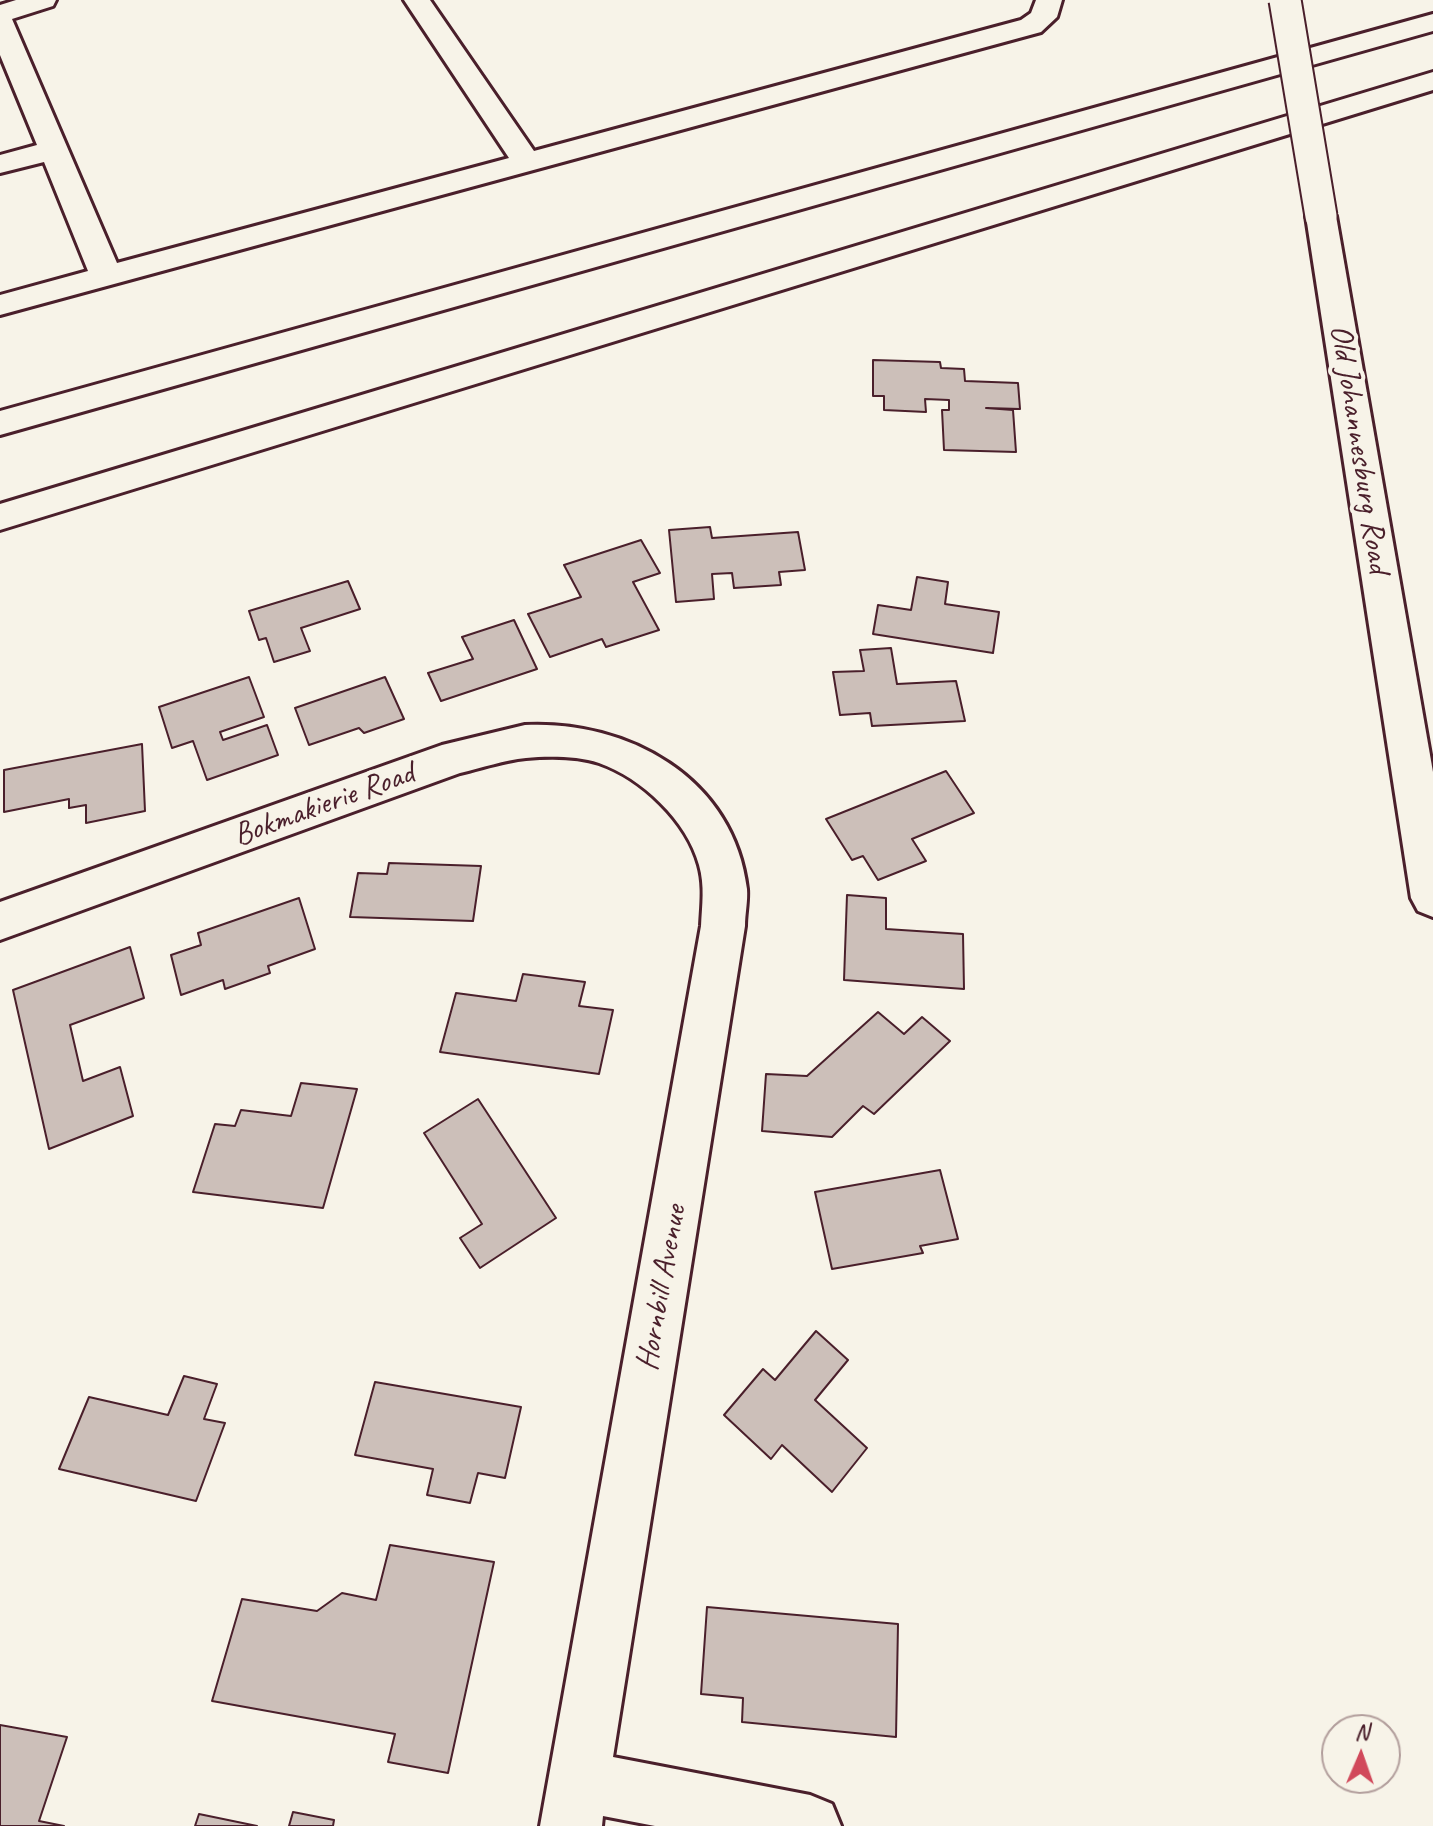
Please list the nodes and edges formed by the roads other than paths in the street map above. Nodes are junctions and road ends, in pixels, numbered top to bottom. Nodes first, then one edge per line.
1 (43, 0) edge
2 (417, 0) edge
3 (1049, 0) edge
4 (1285, 0) edge
5 (1433, 5) edge
6 (0, 14) edge
7 (0, 22) edge
8 (1433, 22) edge
9 (1433, 81) edge
10 (1433, 94) edge
11 (1109, 115) junction
12 (53, 150) junction
13 (527, 163) junction
14 (0, 164) edge
15 (1150, 170) junction
16 (107, 277) junction
17 (0, 305) edge
18 (0, 423) edge
19 (0, 517) edge
20 (652, 772) joint
21 (1433, 898) edge
22 (0, 921) edge
23 (575, 1804) edge
24 (810, 1826) edge

1 - 6 main road
2 - 13 main road
3 - 13 main road
4 - 21 main road, Old Johannesburg Road, bridge
5 - 11 main road
7 - 12 main road
8 - 11 main road
9 - 15 main road
10 - 15 main road
11 - 18 main road
12 - 14 main road
12 - 16 main road
13 - 16 main road
15 - 19 main road
16 - 17 main road
20 - 22 main road, Bokmakierie Road
20 - 23 main road, Hornbill Avenue
23 - 24 main road

